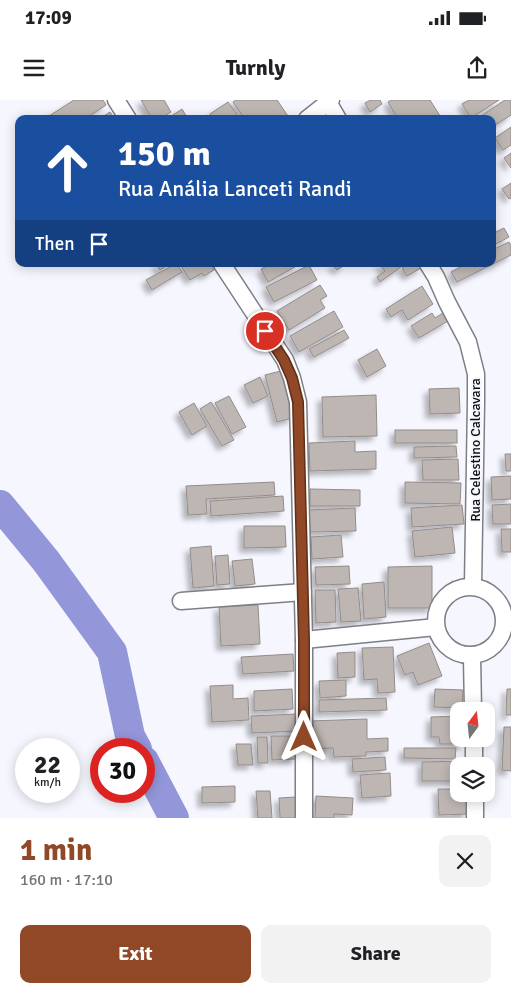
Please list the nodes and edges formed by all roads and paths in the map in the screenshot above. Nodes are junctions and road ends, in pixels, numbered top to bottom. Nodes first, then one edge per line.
1 (116, 100) edge
2 (329, 101) edge
3 (125, 115) edge
4 (312, 115) edge
5 (336, 115) edge
6 (224, 267) edge
7 (430, 267) edge
8 (473, 586) junction
9 (303, 592) junction
10 (181, 600) dead end
11 (508, 619) edge
12 (436, 627) junction
13 (304, 640) junction
14 (472, 656) junction
15 (473, 702) edge
16 (475, 802) edge
17 (304, 818) edge
18 (475, 818) edge

1 - 3 street
2 - 4 street
2 - 5 street
6 - 9 street
7 - 8 street, Rua Celestino Calcavara
8 - 11 street
8 - 12 street
9 - 10 street
9 - 13 street
11 - 14 street
12 - 13 street
12 - 14 street
13 - 17 street
14 - 15 street
16 - 18 street

